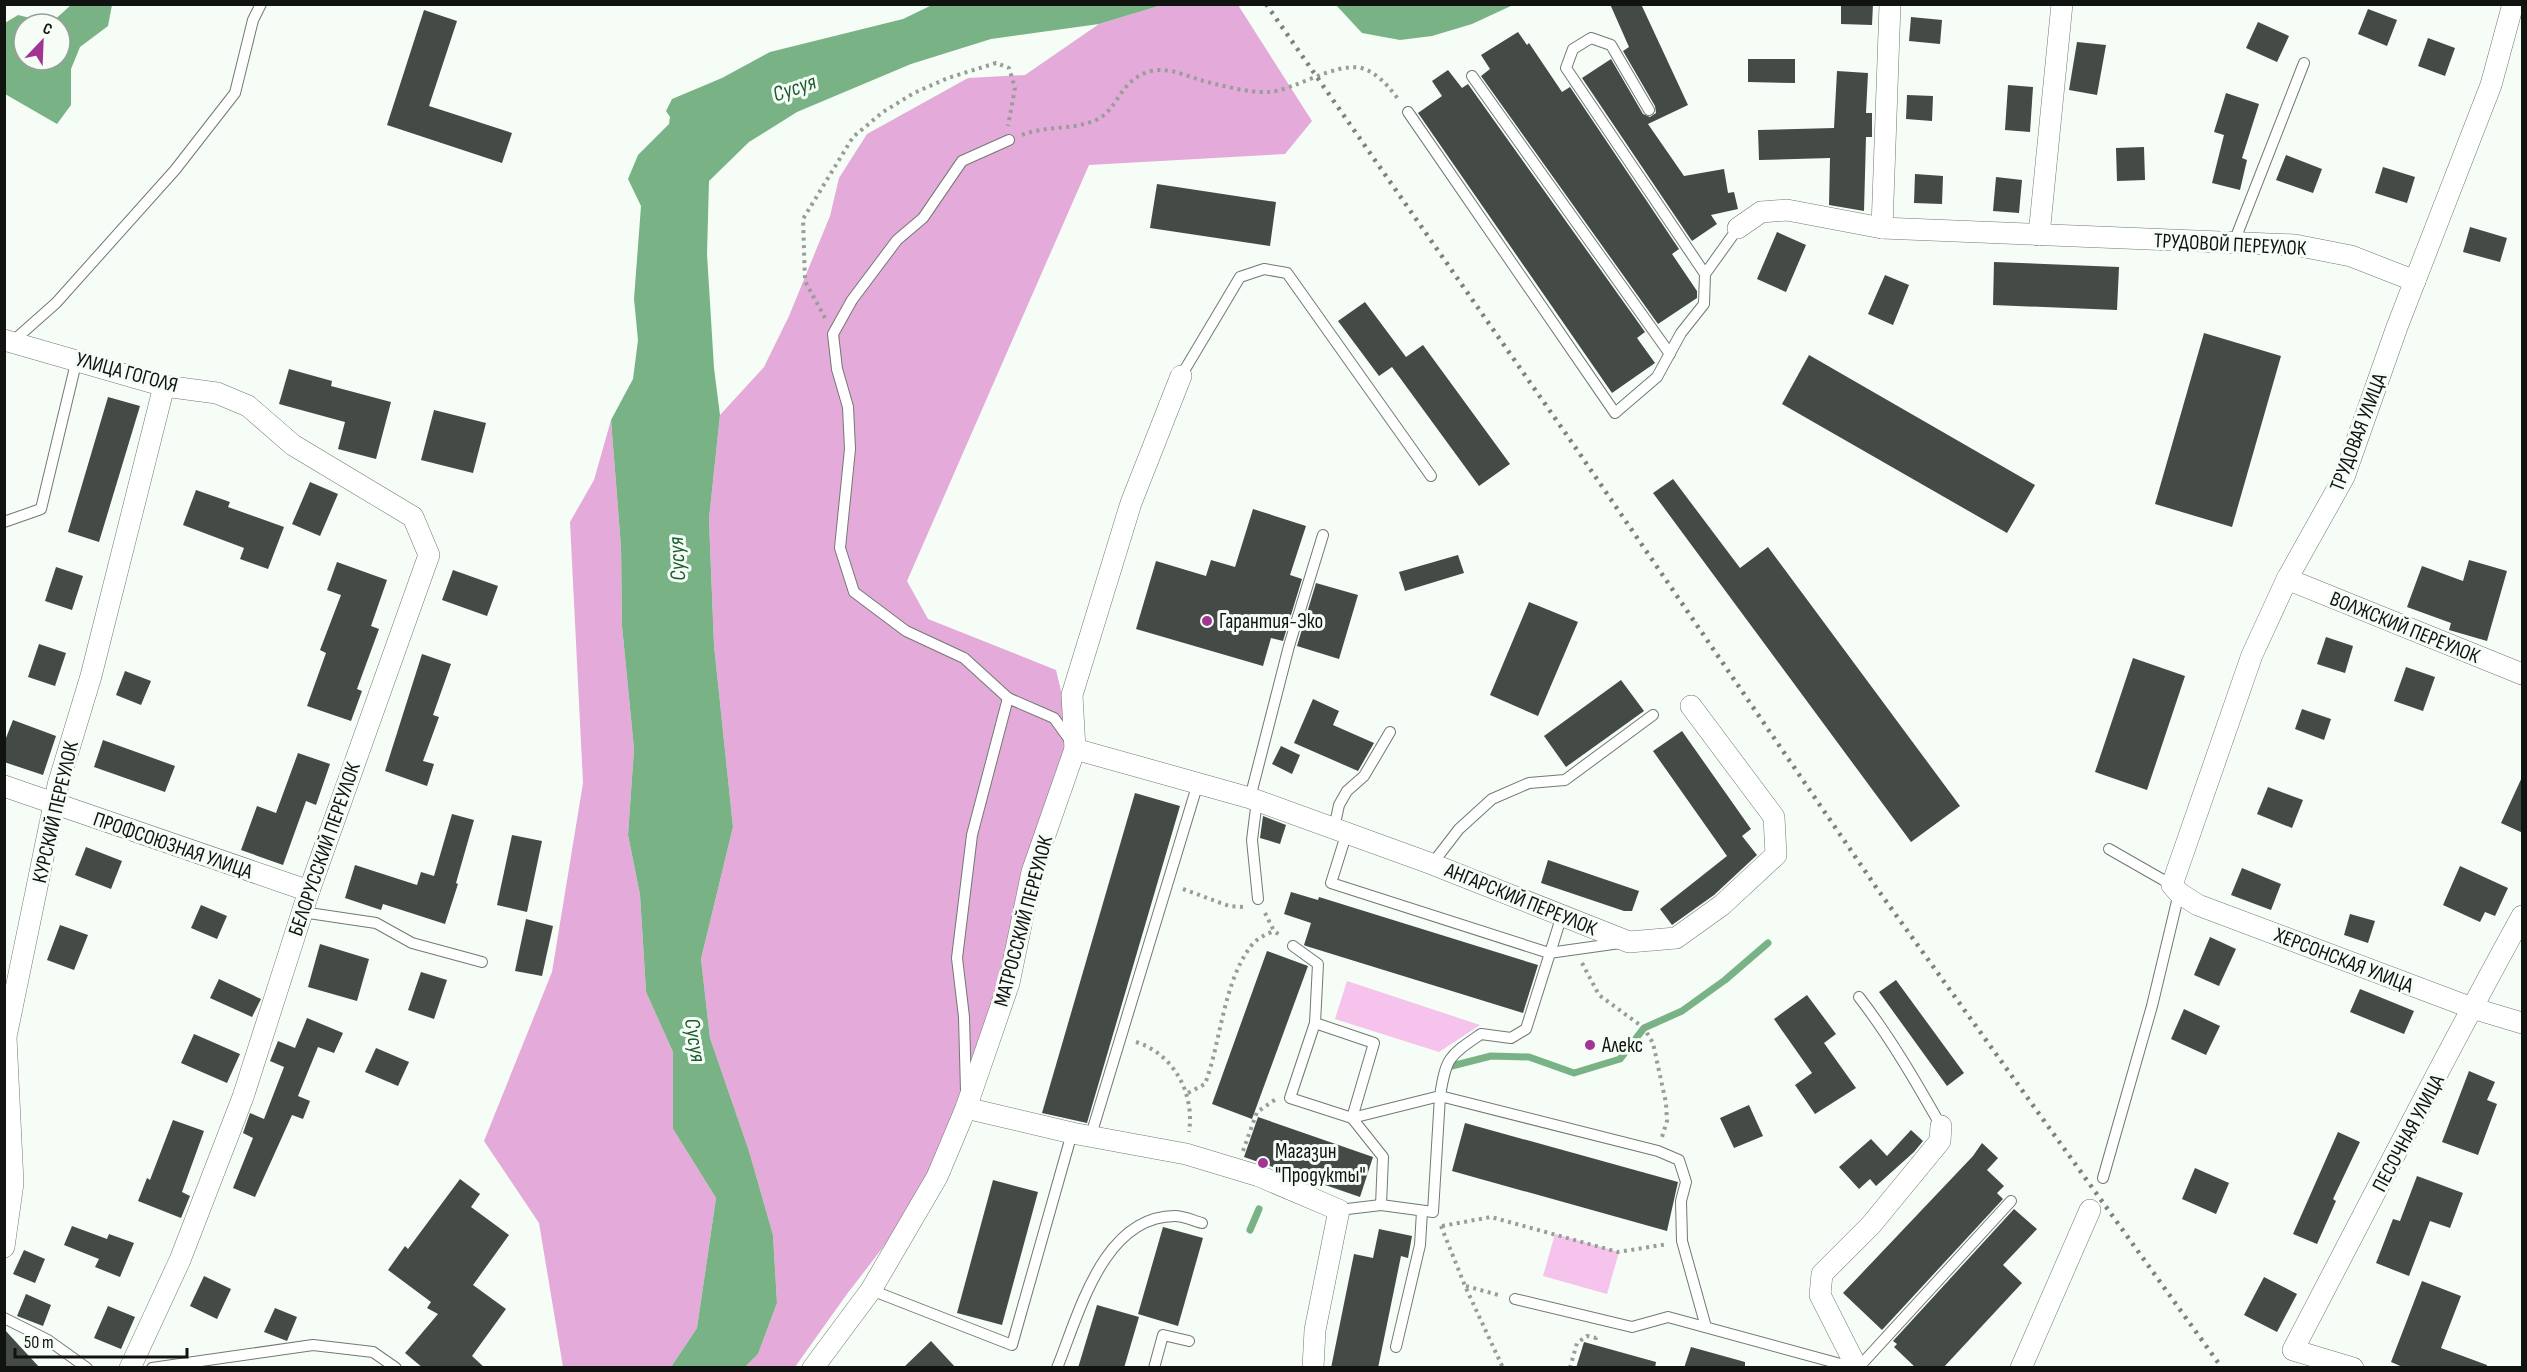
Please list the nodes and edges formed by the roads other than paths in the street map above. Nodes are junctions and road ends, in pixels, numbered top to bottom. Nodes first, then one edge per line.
1 (261, 4) edge
2 (1890, 4) edge
3 (2062, 4) edge
4 (2512, 4) edge
5 (2304, 63) dead end
6 (1472, 75) dead end
7 (1648, 110) dead end
8 (1408, 112) road end
9 (1009, 140) road end
10 (1738, 228) joint
11 (1882, 228) junction
12 (2039, 235) junction
13 (2234, 242) junction
14 (1705, 274) junction
15 (2415, 281) junction
16 (8, 341) edge
17 (1670, 354) junction
18 (78, 359) junction
19 (1181, 376) joint
20 (164, 386) junction
21 (248, 406) joint
22 (1431, 476) dead end
23 (4, 522) edge
24 (1323, 536) dead end
25 (2287, 579) junction
26 (2523, 674) edge
27 (1008, 698) junction
28 (1691, 706) dead end
29 (1653, 715) dead end
30 (1390, 732) dead end
31 (1075, 749) junction
32 (1198, 783) junction
33 (4, 786) edge
34 (1254, 799) junction
35 (55, 804) junction
36 (1340, 830) junction
37 (2109, 849) dead end
38 (1432, 864) junction
39 (2176, 889) junction
40 (309, 891) junction
41 (1258, 899) road end
42 (302, 912) junction
43 (1562, 915) junction
44 (2523, 916) edge
45 (1629, 942) junction
46 (1293, 946) road end
47 (1549, 953) junction
48 (482, 962) dead end
49 (1859, 997) dead end
50 (2472, 1008) junction
51 (1315, 1023) junction
52 (2523, 1023) edge
53 (6, 1063) edge
54 (1440, 1096) junction
55 (966, 1108) junction
56 (1352, 1118) junction
57 (1941, 1126) joint
58 (1081, 1134) junction
59 (2103, 1178) dead end
60 (2011, 1201) dead end
61 (1381, 1205) junction
62 (1339, 1210) junction
63 (2090, 1210) dead end
64 (1428, 1212) junction
65 (1202, 1223) dead end
66 (4, 1247) edge
67 (871, 1290) junction
68 (1515, 1299) road end
69 (4, 1318) edge
70 (1706, 1327) junction
71 (1189, 1341) dead end
72 (1396, 1347) dead end
73 (87, 1368) edge
74 (130, 1368) edge
75 (152, 1368) edge
76 (396, 1368) edge
77 (813, 1368) edge
78 (1057, 1368) edge
79 (1154, 1368) edge
80 (1313, 1368) edge
81 (1856, 1368) edge
82 (2021, 1368) edge
83 (2353, 1368) edge

1 - 16 lane
2 - 11 street
3 - 12 street
4 - 15 street, ТРУДОВАЯ УЛИЦА
5 - 13 lane
6 - 17 lane
7 - 14 lane
8 - 17 lane
9 - 27 lane
10 - 11 street, ТРУДОВОЙ ПЕРЕУЛОК
10 - 14 lane
11 - 12 street, ТРУДОВОЙ ПЕРЕУЛОК
12 - 13 street, ТРУДОВОЙ ПЕРЕУЛОК
13 - 15 street, ТРУДОВОЙ ПЕРЕУЛОК
14 - 17 lane
15 - 25 street, ТРУДОВАЯ УЛИЦА
16 - 18 street, УЛИЦА ГОГОЛЯ
18 - 20 street, УЛИЦА ГОГОЛЯ
18 - 23 lane
19 - 22 lane
19 - 31 street, МАТРОССКИЙ ПЕРЕУЛОК
20 - 21 street, УЛИЦА ГОГОЛЯ
20 - 35 street, КУРСКИЙ ПЕРЕУЛОК
21 - 40 street, БЕЛОРУССКИЙ ПЕРЕУЛОК
24 - 34 lane
25 - 26 street, ВОЛЖСКИЙ ПЕРЕУЛОК
25 - 39 street, ТРУДОВАЯ УЛИЦА
27 - 31 lane
27 - 55 lane
28 - 45 street, АНГАРСКИЙ ПЕРЕУЛОК
29 - 38 lane
30 - 36 lane
31 - 32 street, АНГАРСКИЙ ПЕРЕУЛОК
31 - 55 street, МАТРОССКИЙ ПЕРЕУЛОК
32 - 34 street, АНГАРСКИЙ ПЕРЕУЛОК
32 - 58 lane
33 - 35 street, ПРОФСОЮЗНАЯ УЛИЦА
34 - 36 street, АНГАРСКИЙ ПЕРЕУЛОК
34 - 41 lane
35 - 40 street, ПРОФСОЮЗНАЯ УЛИЦА
35 - 53 street, КУРСКИЙ ПЕРЕУЛОК
36 - 38 street, АНГАРСКИЙ ПЕРЕУЛОК
36 - 47 lane
37 - 39 lane
38 - 43 street, АНГАРСКИЙ ПЕРЕУЛОК
39 - 50 street, ХЕРСОНСКАЯ УЛИЦА
39 - 59 lane
40 - 42 street, БЕЛОРУССКИЙ ПЕРЕУЛОК
42 - 48 lane
42 - 74 street, БЕЛОРУССКИЙ ПЕРЕУЛОК
43 - 45 street, АНГАРСКИЙ ПЕРЕУЛОК
43 - 47 lane
44 - 50 street, ПЕСОЧНАЯ УЛИЦА
45 - 47 lane
46 - 51 lane
47 - 54 lane
49 - 57 lane
50 - 52 street, ХЕРСОНСКАЯ УЛИЦА
50 - 83 street, ПЕСОЧНАЯ УЛИЦА
51 - 56 lane
51 - 56 lane
53 - 66 street, КУРСКИЙ ПЕРЕУЛОК
54 - 56 lane
54 - 64 lane
54 - 70 lane
55 - 58 street
55 - 67 street, МАТРОССКИЙ ПЕРЕУЛОК
56 - 61 lane
57 - 81 street
58 - 62 street
58 - 67 lane
60 - 81 lane
61 - 62 lane
61 - 64 lane
62 - 80 street
63 - 82 street
64 - 72 lane
65 - 78 lane
67 - 77 street, МАТРОССКИЙ ПЕРЕУЛОК
68 - 70 lane
69 - 73 lane
70 - 81 lane
71 - 79 lane
75 - 76 lane

